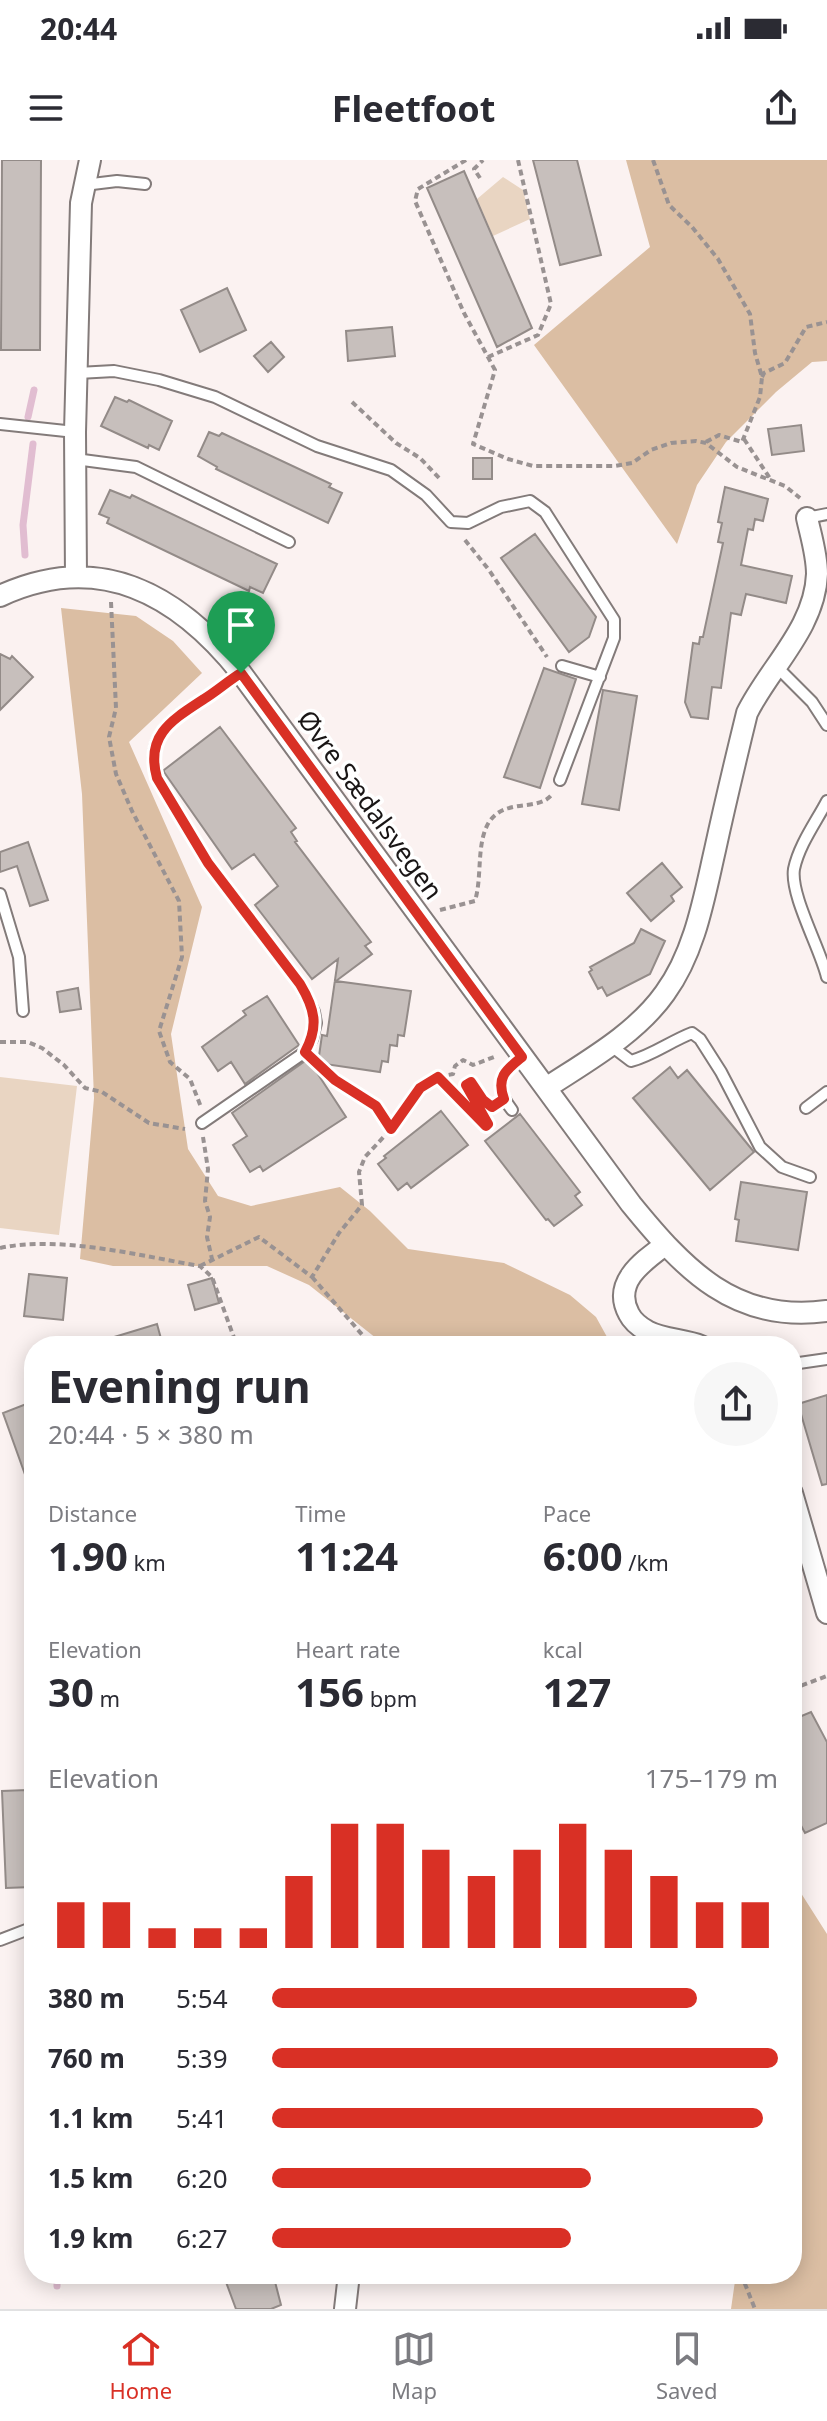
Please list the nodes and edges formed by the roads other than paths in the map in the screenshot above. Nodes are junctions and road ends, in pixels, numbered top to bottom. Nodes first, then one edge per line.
1 (90, 160) edge
2 (145, 184) dead end
3 (84, 185) junction
4 (78, 373) junction
5 (0, 424) edge
6 (75, 432) junction
7 (75, 459) junction
8 (813, 511) edge
9 (289, 542) dead end
10 (76, 577) junction
11 (0, 596) edge
12 (562, 666) road end
13 (776, 666) junction
14 (241, 673) junction
15 (600, 677) junction
16 (826, 720) edge
17 (560, 780) road end
18 (827, 801) edge
19 (0, 894) edge
20 (827, 977) edge
21 (23, 1011) dead end
22 (610, 1045) junction
23 (522, 1057) junction
24 (546, 1088) junction
25 (827, 1092) edge
26 (806, 1108) dead end
27 (512, 1110) dead end
28 (206, 1120) road end
29 (810, 1177) dead end
30 (665, 1245) junction
31 (827, 1311) edge
32 (666, 1336) edge
33 (827, 1359) edge
34 (802, 1363) edge
35 (802, 1540) edge
36 (827, 1613) edge
37 (24, 1931) edge
38 (0, 1940) edge
39 (348, 2284) edge
40 (345, 2309) edge

1 - 3 street
2 - 3 lane
3 - 4 street
4 - 6 street
4 - 15 lane
5 - 6 lane
6 - 7 street
7 - 9 lane
7 - 10 street
8 - 13 street
10 - 11 street, Øvre Sædalsvegen
10 - 14 street, Øvre Sædalsvegen
12 - 15 lane
13 - 16 lane
13 - 22 street
14 - 23 street, Øvre Sædalsvegen
14 - 28 lane
15 - 17 lane
18 - 20 lane
19 - 21 lane
22 - 24 street
22 - 29 lane
23 - 24 street, Øvre Sædalsvegen
23 - 27 lane
24 - 30 street, Øvre Sædalsvegen
25 - 26 lane
30 - 31 street, Øvre Sædalsvegen
30 - 32 street
33 - 34 lane
35 - 36 street
37 - 38 lane
39 - 40 street

